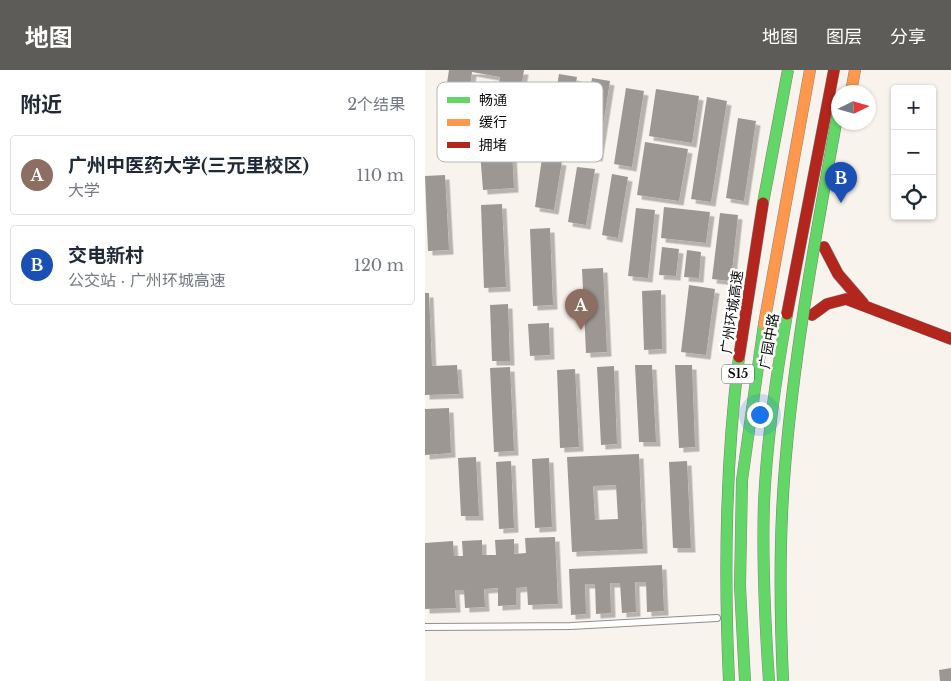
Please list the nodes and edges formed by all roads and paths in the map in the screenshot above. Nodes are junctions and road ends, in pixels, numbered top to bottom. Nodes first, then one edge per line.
1 (782, 70) edge
2 (809, 70) edge
3 (846, 70) edge
4 (855, 70) edge
5 (833, 74) edge
6 (843, 85) edge
7 (852, 85) edge
8 (836, 130) edge
9 (842, 130) edge
10 (764, 154) junction
11 (812, 185) junction
12 (787, 197) junction
13 (824, 246) junction
14 (863, 304) junction
15 (812, 315) junction
16 (951, 339) edge
17 (784, 342) junction
18 (717, 618) junction
19 (425, 627) edge
20 (790, 652) junction
21 (721, 681) edge
22 (729, 681) edge
23 (745, 681) edge
24 (769, 681) edge
25 (778, 681) edge
26 (783, 681) edge
27 (792, 681) edge

1 - 10 main road
1 - 22 main road, 广州环城高速 / S15, bridge
2 - 12 main road, 广园中路
3 - 6 main road
4 - 7 main road
5 - 11 main road, 广园中路
8 - 26 main road, bridge
9 - 13 main road
10 - 12 main road
10 - 18 main road
11 - 13 main road
11 - 17 main road, 广园中路
12 - 23 main road, 广园中路
13 - 14 main road
13 - 15 main road
14 - 15 main road
14 - 16 main road
15 - 17 main road
15 - 20 main road
17 - 24 main road, 广园中路
18 - 19 lane
18 - 21 main road
20 - 25 main road
20 - 27 main road

